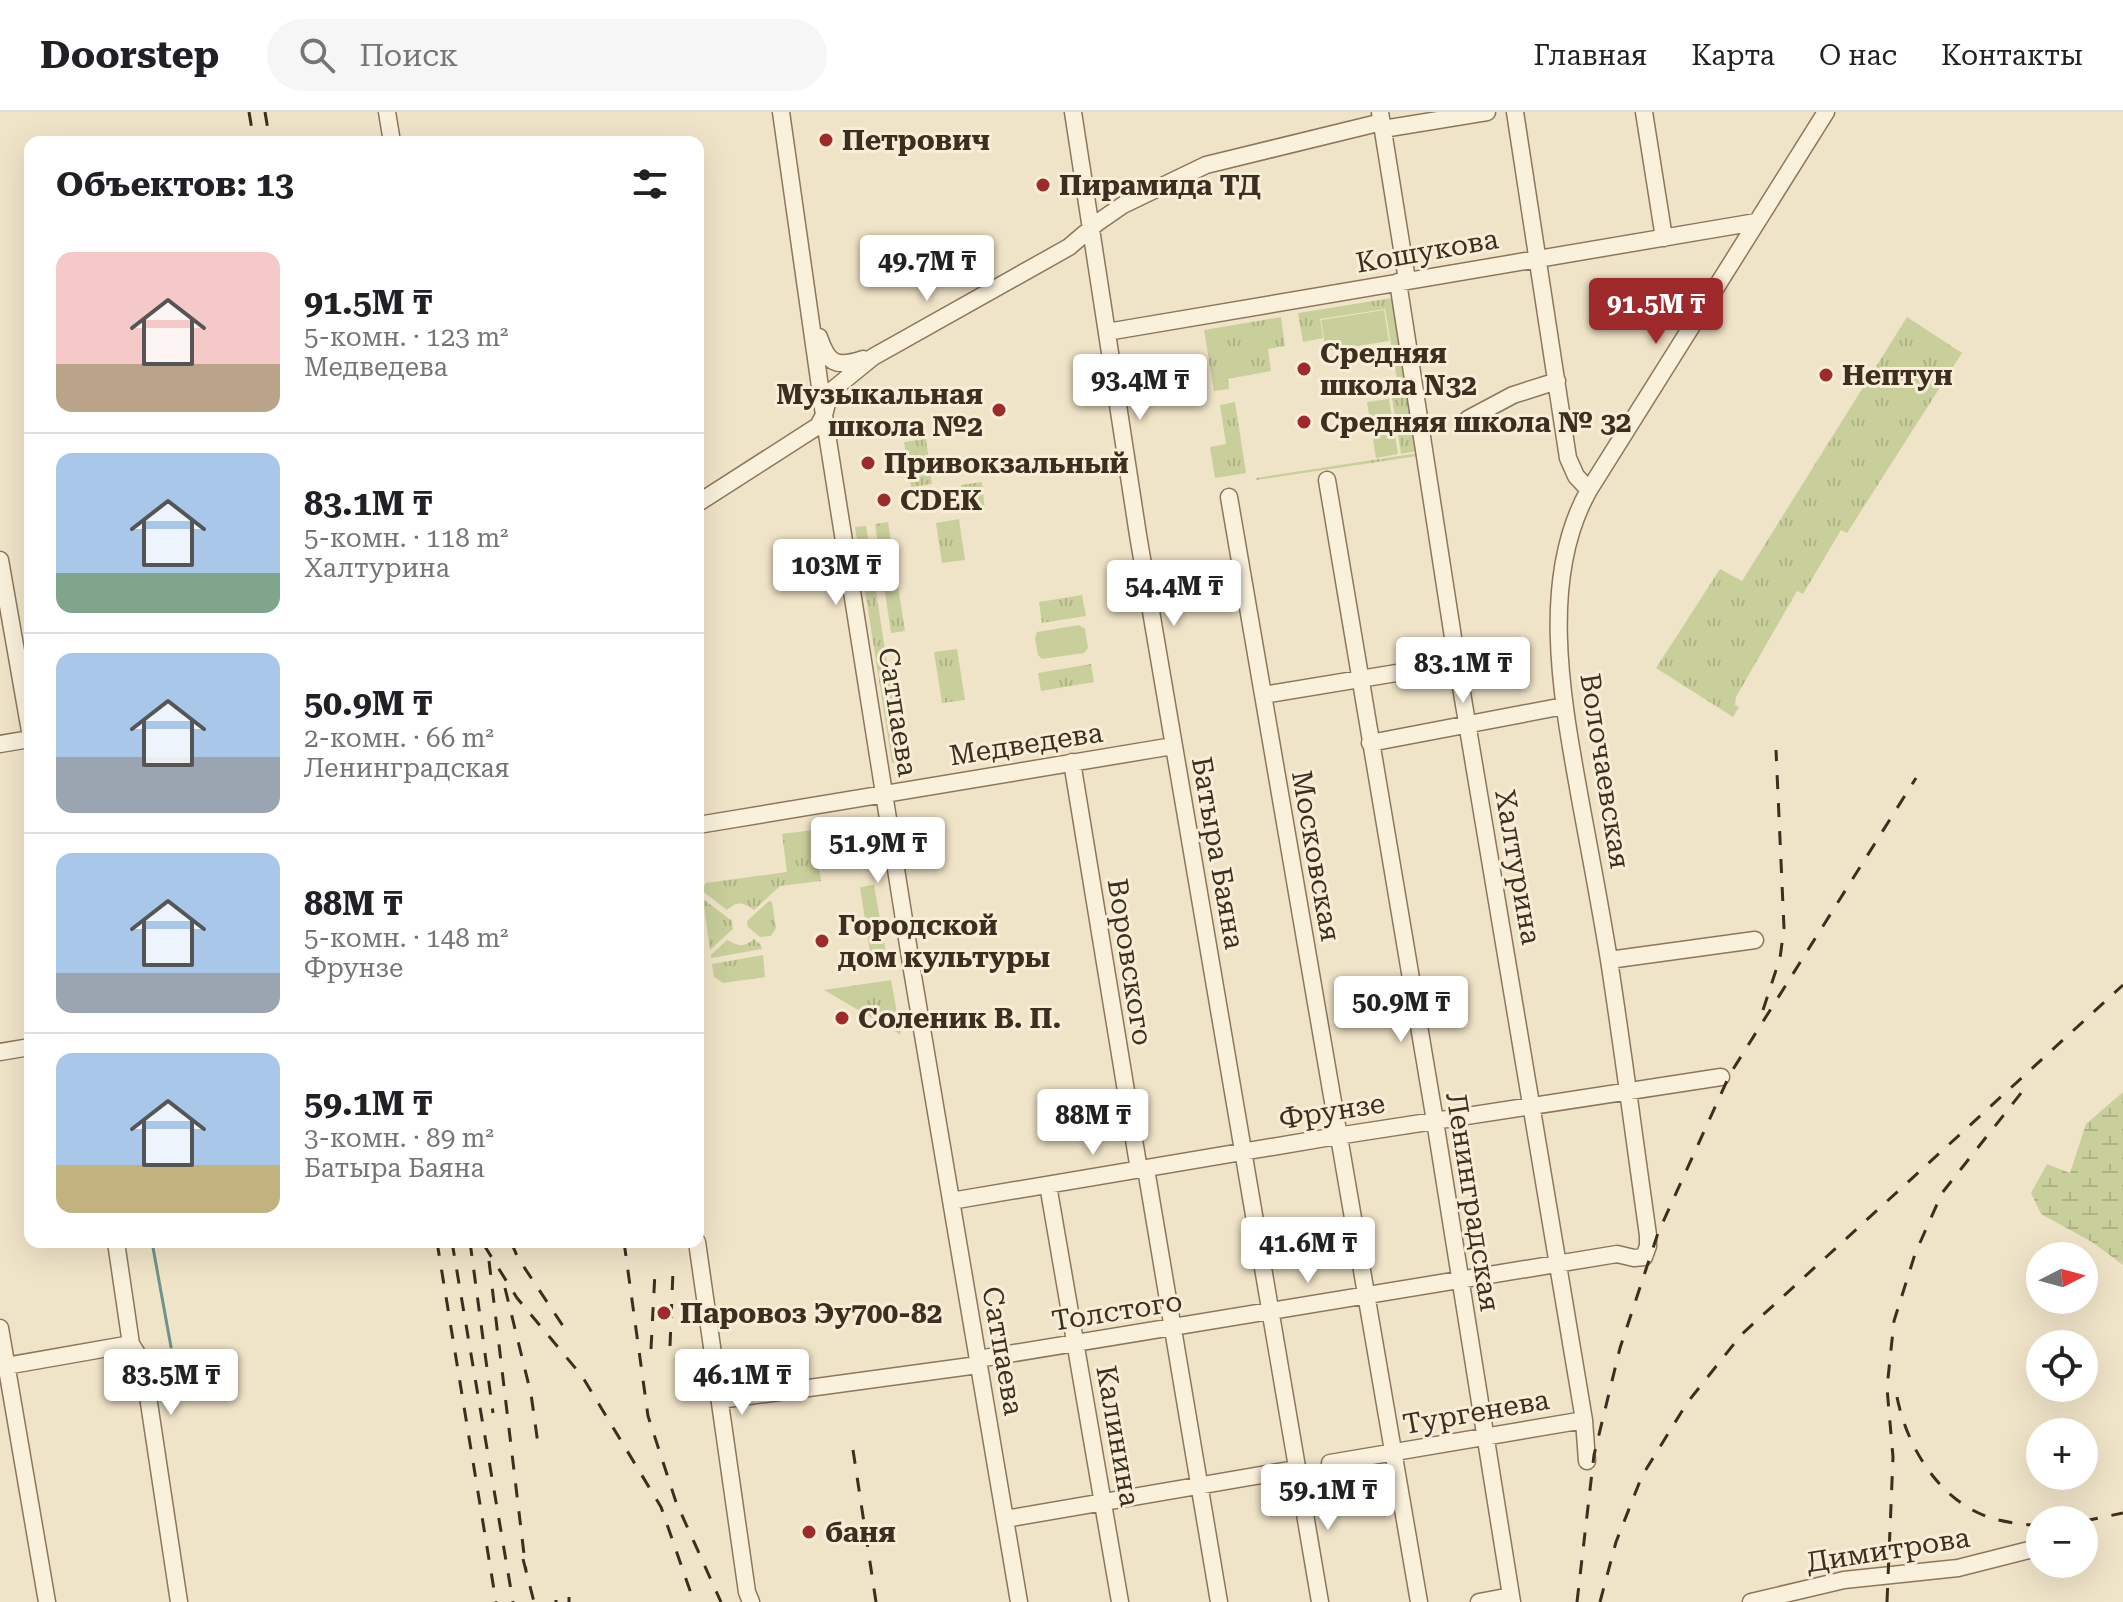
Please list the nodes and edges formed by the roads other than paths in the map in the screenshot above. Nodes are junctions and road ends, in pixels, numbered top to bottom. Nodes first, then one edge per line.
1 (387, 112) edge
2 (781, 112) edge
3 (1073, 112) edge
4 (1487, 112) edge
5 (1515, 112) edge
6 (1644, 112) edge
7 (1826, 112) edge
8 (1382, 121) edge
9 (391, 136) edge
10 (1756, 222) junction
11 (1090, 229) junction
12 (1664, 238) junction
13 (1069, 247) junction
14 (1095, 256) junction
15 (1536, 259) junction
16 (1402, 281) junction
17 (812, 318) junction
18 (1107, 332) junction
19 (873, 357) junction
20 (817, 365) junction
21 (848, 375) junction
22 (1557, 381) junction
23 (824, 415) junction
24 (1468, 419) dead end
25 (1327, 480) dead end
26 (1589, 490) junction
27 (1229, 497) dead end
28 (704, 499) edge
29 (0, 560) edge
30 (1457, 663) junction
31 (1359, 677) junction
32 (1263, 695) junction
33 (24, 697) edge
34 (1564, 706) junction
35 (1468, 725) junction
36 (24, 740) edge
37 (1370, 743) junction
38 (0, 744) edge
39 (1173, 746) junction
40 (1072, 762) junction
41 (884, 794) junction
42 (704, 824) edge
43 (1755, 940) dead end
44 (1609, 960) junction
45 (24, 1048) edge
46 (0, 1052) edge
47 (1721, 1077) dead end
48 (1627, 1090) junction
49 (1533, 1105) junction
50 (1435, 1121) junction
51 (1337, 1136) junction
52 (1242, 1153) junction
53 (1143, 1169) junction
54 (1048, 1185) junction
55 (951, 1201) junction
56 (117, 1248) edge
57 (698, 1248) edge
58 (1644, 1257) joint
59 (1558, 1263) junction
60 (1459, 1280) junction
61 (1365, 1296) junction
62 (1269, 1312) junction
63 (0, 1328) edge
64 (1173, 1329) junction
65 (131, 1344) junction
66 (1076, 1344) junction
67 (978, 1362) junction
68 (3, 1366) edge
69 (720, 1400) junction
70 (1584, 1420) junction
71 (1485, 1437) junction
72 (1393, 1453) junction
73 (1587, 1461) dead end
74 (1330, 1463) dead end
75 (1296, 1469) junction
76 (1198, 1486) junction
77 (1103, 1502) junction
78 (1005, 1519) junction
79 (2026, 1551) edge
80 (1512, 1599) edge
81 (47, 1602) edge
82 (179, 1602) edge
83 (751, 1602) edge
84 (1019, 1602) edge
85 (1120, 1602) edge
86 (1219, 1602) edge
87 (1320, 1602) edge
88 (1419, 1602) edge
89 (1479, 1602) edge
90 (1751, 1602) edge

1 - 9 street
2 - 17 street, Сатпаева
3 - 11 street, Батыра Баяна
4 - 8 street
5 - 15 street
6 - 12 street
7 - 10 street
8 - 11 street
8 - 16 street, Халтурина
10 - 12 street, Кошукова
10 - 26 street
11 - 13 street
11 - 14 street, Батыра Баяна
12 - 15 street, Кошукова
13 - 14 street
13 - 19 street
14 - 18 street, Батыра Баяна
15 - 16 street, Кошукова
15 - 22 street
16 - 18 street, Кошукова
16 - 30 street, Халтурина
17 - 19 street
17 - 20 street, Сатпаева
18 - 39 street, Батыра Баяна
19 - 21 street
20 - 21 street
20 - 23 street, Сатпаева
21 - 23 street
22 - 24 street
22 - 26 street
23 - 28 street
23 - 41 street, Сатпаева
25 - 31 street, Ленинградская
26 - 34 street, Волочаевская
27 - 32 street, Московская
29 - 33 street
30 - 31 street
30 - 35 street, Халтурина
31 - 32 street
31 - 37 street, Ленинградская
32 - 51 street, Московская
34 - 35 street
34 - 44 street, Волочаевская
35 - 37 street
35 - 49 street, Халтурина
36 - 38 street
37 - 50 street, Ленинградская
39 - 40 street, Медведева
39 - 52 street, Батыра Баяна
40 - 41 street, Медведева
40 - 53 street, Воровского
41 - 42 street, Медведева
41 - 55 street, Сатпаева
43 - 44 street
44 - 48 street, Волочаевская
45 - 46 street
47 - 48 street, Фрунзе
48 - 49 street, Фрунзе
48 - 58 street, Волочаевская
49 - 50 street, Фрунзе
49 - 59 street, Халтурина
50 - 51 street, Фрунзе
50 - 60 street, Ленинградская
51 - 52 street, Фрунзе
51 - 61 street, Московская
52 - 53 street, Фрунзе
52 - 62 street, Батыра Баяна
53 - 54 street, Фрунзе
53 - 64 street, Воровского
54 - 55 street, Фрунзе
54 - 66 street, Калинина
55 - 67 street, Сатпаева
56 - 65 street
57 - 69 street
58 - 59 street, Толстого
59 - 60 street, Толстого
59 - 70 street, Халтурина
60 - 61 street, Толстого
60 - 71 street, Ленинградская
61 - 62 street, Толстого
61 - 72 street, Московская
62 - 64 street, Толстого
62 - 75 street, Батыра Баяна
63 - 68 street
64 - 66 street, Толстого
64 - 76 street, Воровского
65 - 68 street
65 - 82 street
66 - 67 street, Толстого
66 - 77 street, Калинина
67 - 69 street, Толстого
67 - 78 street, Сатпаева
68 - 81 street
69 - 83 street
70 - 71 street, Тургенева
70 - 73 street, Халтурина
71 - 72 street, Тургенева
71 - 80 street, Ленинградская
72 - 74 street, Тургенева
72 - 88 street, Московская
75 - 76 street
75 - 87 street, Батыра Баяна
76 - 77 street
76 - 86 street, Воровского
77 - 78 street
77 - 85 street, Калинина
78 - 84 street, Сатпаева
79 - 90 street, Димитрова
80 - 89 street

